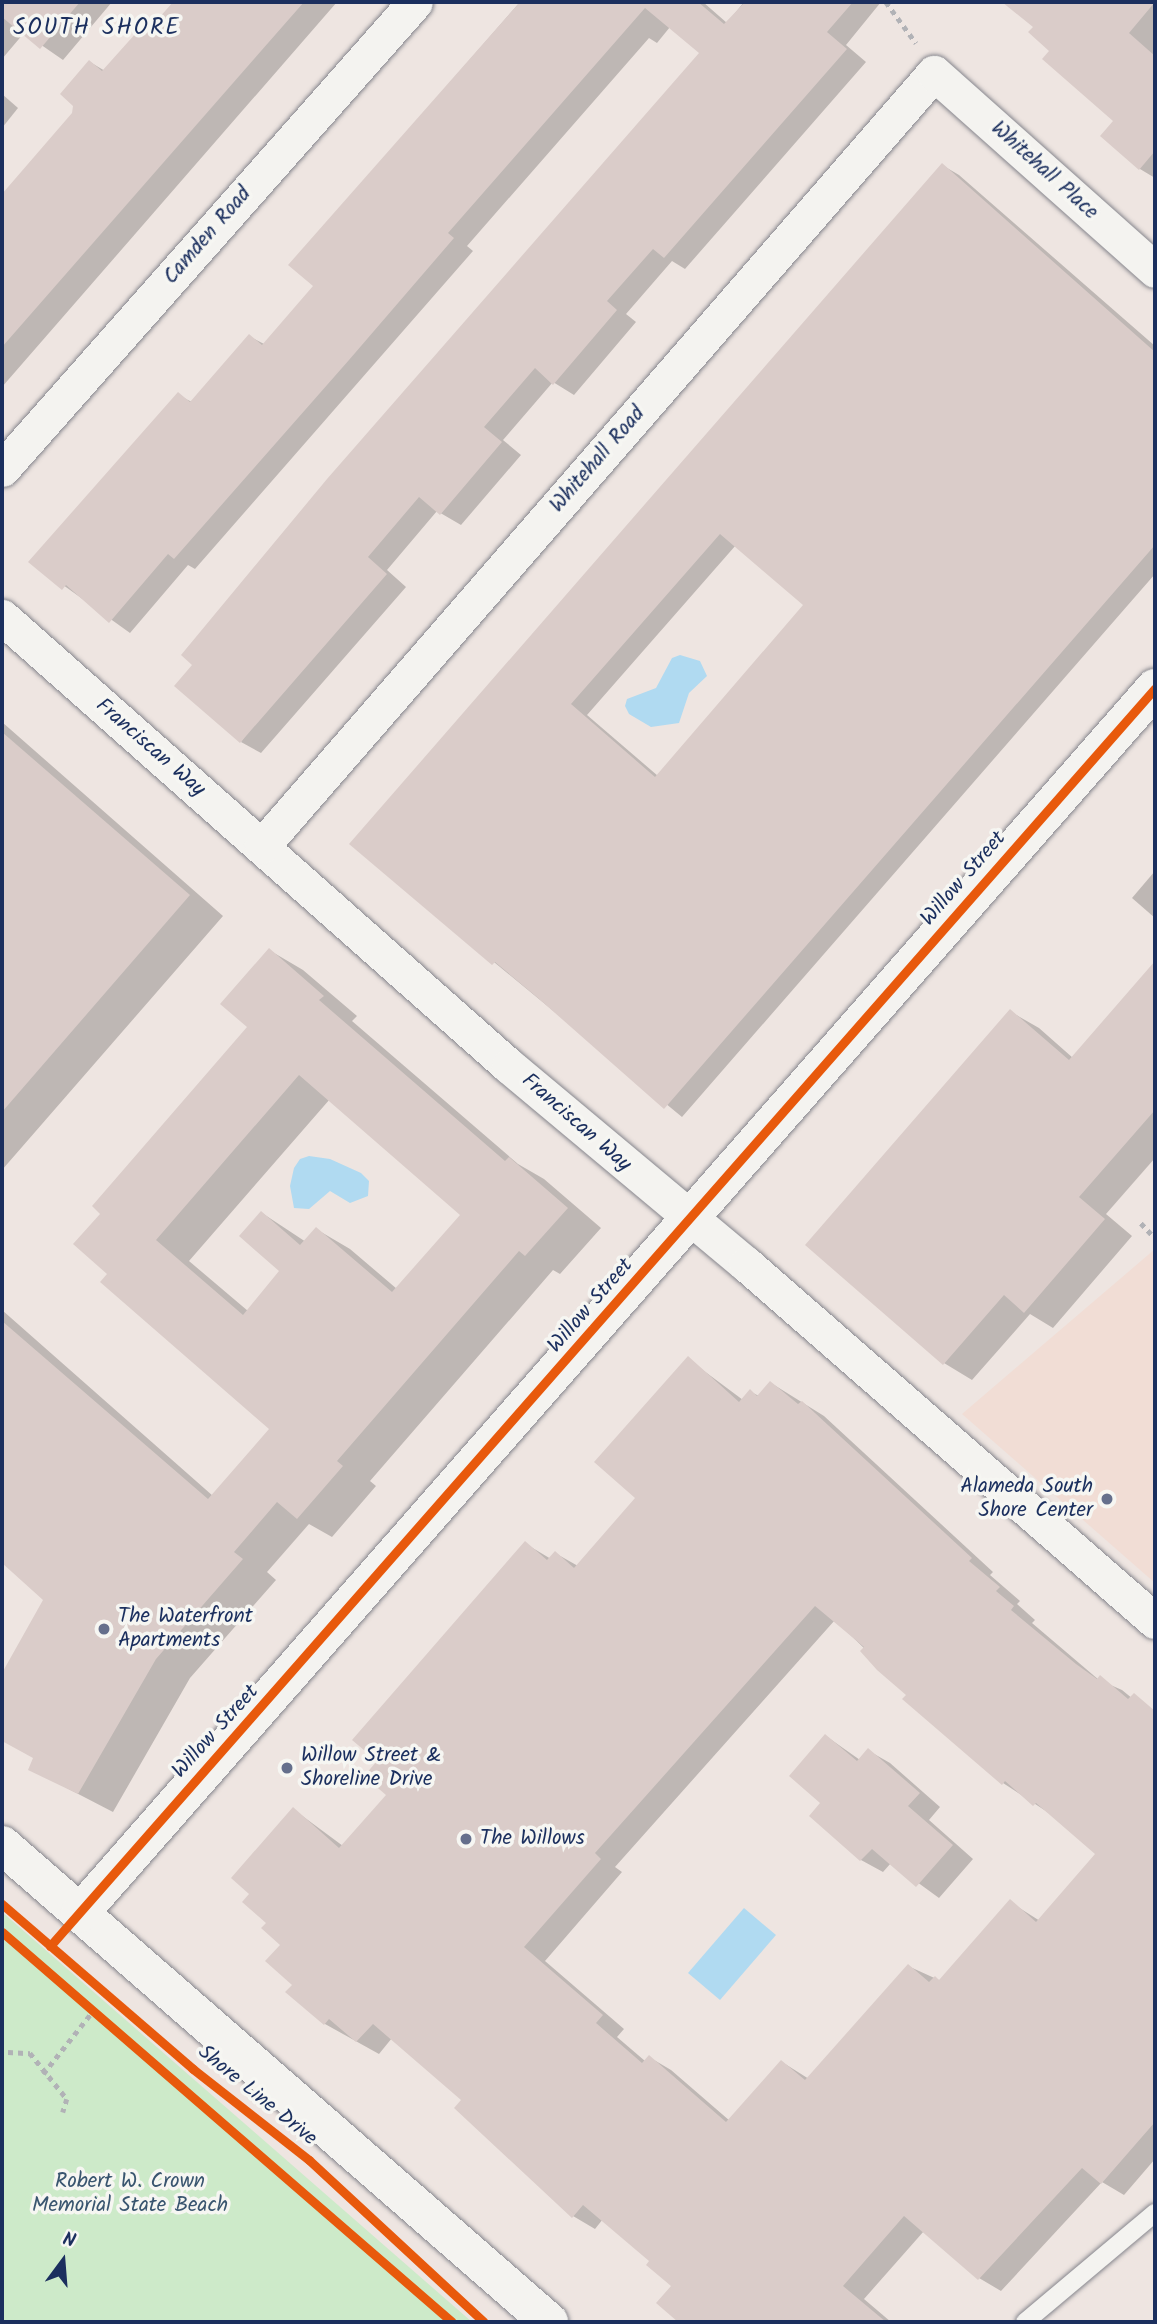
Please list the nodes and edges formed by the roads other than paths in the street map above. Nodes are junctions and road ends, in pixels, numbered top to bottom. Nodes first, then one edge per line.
1 (415, 2) edge
2 (934, 73) joint
3 (1155, 270) edge
4 (2, 470) edge
5 (2, 617) edge
6 (1155, 688) edge
7 (262, 846) junction
8 (690, 1218) junction
9 (1155, 1621) edge
10 (2, 1845) edge
11 (80, 1913) junction
12 (1155, 2213) edge
13 (549, 2322) edge
14 (1025, 2322) edge

1 - 4 street, Camden Road
2 - 3 street, Whitehall Place
2 - 7 street, Whitehall Road
5 - 7 street, Franciscan Way
6 - 8 street, Willow Street
7 - 8 street, Franciscan Way
8 - 9 street, Franciscan Way
8 - 11 street, Willow Street
10 - 11 street, Shore Line Drive
11 - 13 street, Shore Line Drive
12 - 14 lane

